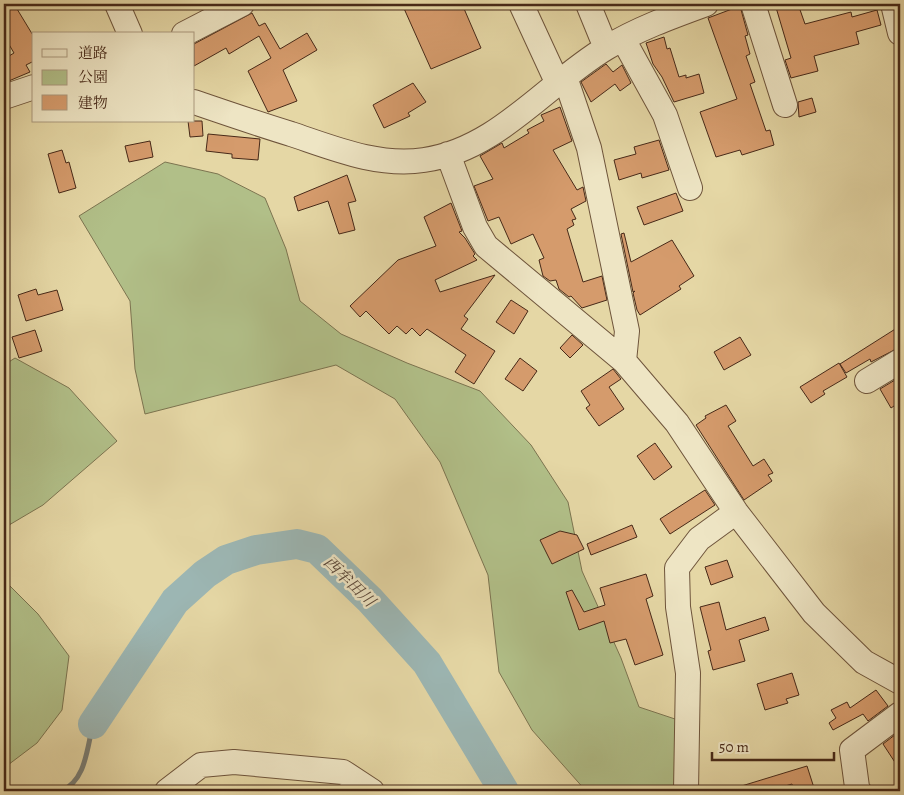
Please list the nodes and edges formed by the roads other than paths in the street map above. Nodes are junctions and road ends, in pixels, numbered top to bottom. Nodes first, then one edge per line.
1 (117, 4) edge
2 (242, 4) edge
3 (588, 4) edge
4 (706, 4) edge
5 (753, 4) edge
6 (893, 4) edge
7 (522, 6) dead end
8 (129, 32) edge
9 (188, 32) edge
10 (900, 33) edge
11 (614, 44) junction
12 (561, 81) junction
13 (32, 89) edge
14 (4, 97) edge
15 (195, 102) edge
16 (785, 105) dead end
17 (448, 154) junction
18 (690, 188) dead end
19 (624, 361) junction
20 (900, 361) edge
21 (867, 381) dead end
22 (736, 512) junction
23 (900, 682) edge
24 (900, 714) edge
25 (854, 790) edge
26 (167, 791) edge
27 (372, 791) edge
28 (686, 791) edge

1 - 8 street
2 - 9 street
3 - 11 street
4 - 11 street
5 - 16 street
6 - 10 street
7 - 12 street
11 - 12 street
11 - 18 street
12 - 17 street
12 - 19 street
13 - 14 street
15 - 17 street
17 - 19 street
19 - 22 street
20 - 21 street
22 - 23 street
22 - 28 street
24 - 25 street
26 - 27 street

